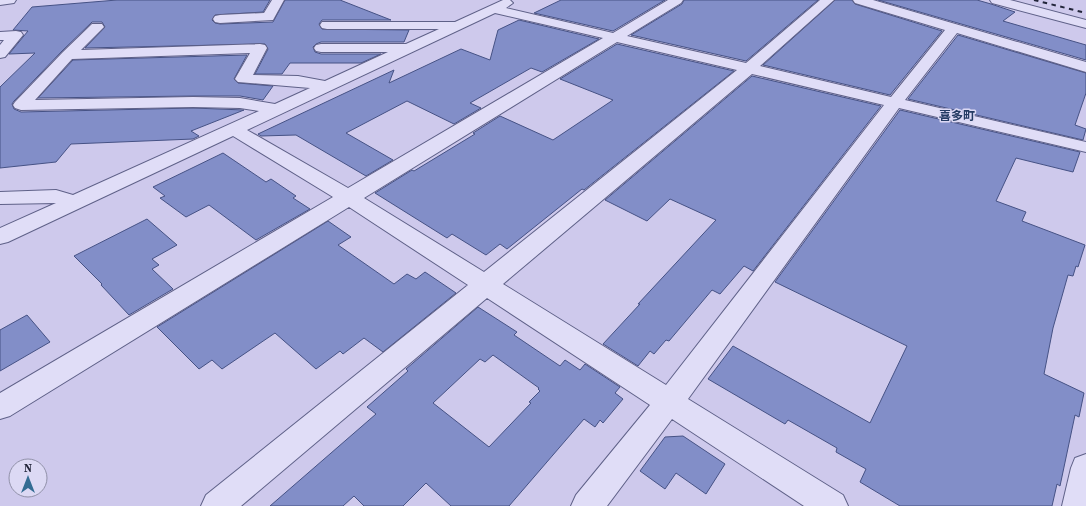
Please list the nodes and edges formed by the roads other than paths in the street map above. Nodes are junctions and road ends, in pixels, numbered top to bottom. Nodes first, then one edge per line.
1 (10, 0) edge
2 (278, 0) edge
3 (513, 0) edge
4 (677, 0) edge
5 (828, 0) edge
6 (859, 0) edge
7 (996, 0) edge
8 (0, 1) edge
9 (494, 9) junction
10 (220, 19) dead end
11 (1086, 24) edge
12 (327, 25) dead end
13 (457, 25) junction
14 (97, 27) dead end
15 (954, 28) junction
16 (0, 36) edge
17 (614, 38) junction
18 (321, 48) dead end
19 (409, 48) junction
20 (0, 54) edge
21 (68, 56) junction
22 (1086, 67) edge
23 (747, 69) junction
24 (329, 86) junction
25 (895, 103) junction
26 (278, 109) junction
27 (234, 129) junction
28 (1086, 147) edge
29 (348, 197) junction
30 (0, 198) edge
31 (74, 203) junction
32 (0, 237) edge
33 (486, 285) junction
34 (670, 401) junction
35 (0, 407) edge
36 (1086, 468) edge
37 (217, 506) edge
38 (587, 506) edge
39 (832, 506) edge
40 (1078, 506) edge

1 - 8 street
2 - 10 street
3 - 9 street
4 - 17 street
5 - 23 street
6 - 15 street
7 - 11 street
9 - 13 street
9 - 17 street
12 - 13 street
13 - 19 street
14 - 21 street
15 - 22 street
15 - 25 street
16 - 20 street
17 - 23 street
17 - 29 street
18 - 19 street
19 - 24 street
21 - 24 street
21 - 26 street
23 - 25 street
23 - 33 street
24 - 26 street
25 - 28 street
25 - 34 street
26 - 27 street
27 - 29 street
27 - 31 street
29 - 33 street
29 - 35 street
30 - 31 street
31 - 32 street
33 - 34 street
33 - 37 street
34 - 38 street
34 - 39 street
36 - 40 street

